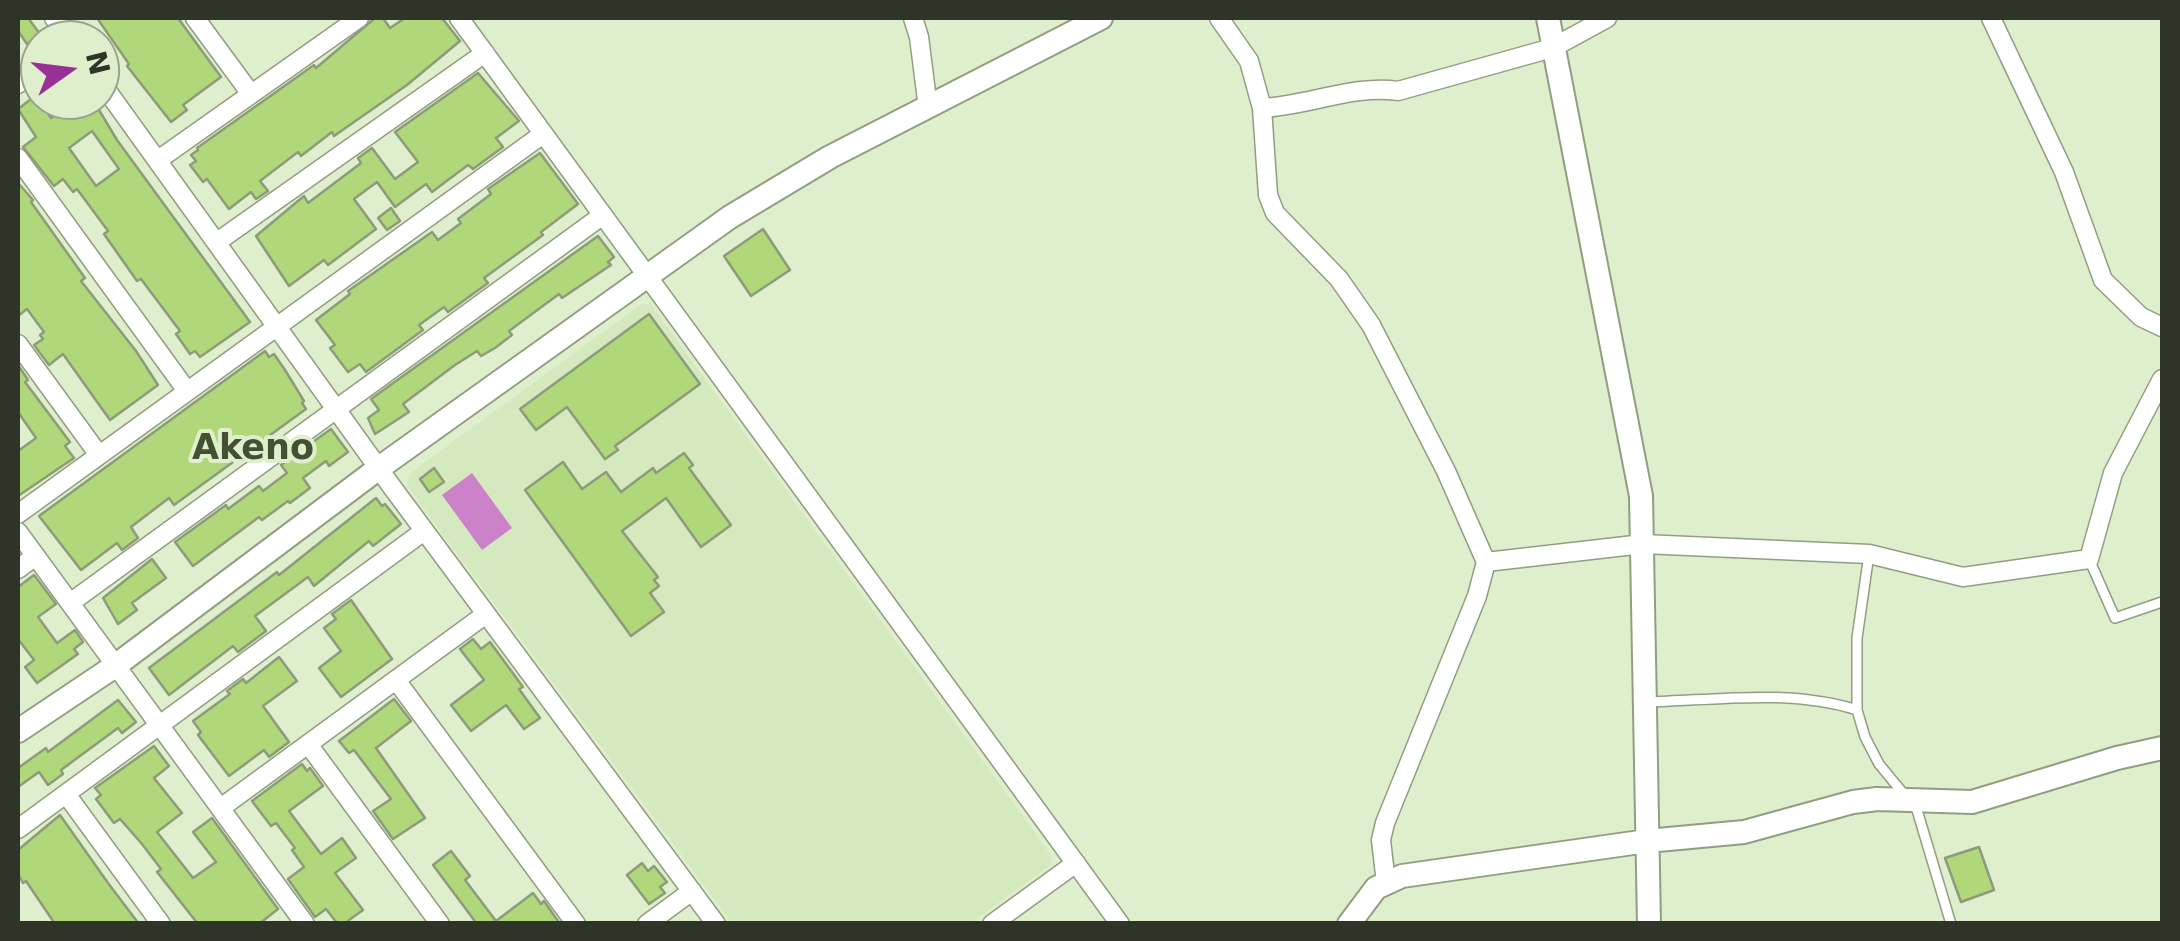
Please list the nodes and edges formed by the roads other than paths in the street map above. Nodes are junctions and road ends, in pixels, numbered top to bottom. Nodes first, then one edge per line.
1 (194, 18) edge
2 (324, 18) edge
3 (359, 18) edge
4 (459, 18) edge
5 (913, 18) edge
6 (1101, 18) edge
7 (1219, 18) edge
8 (1548, 18) edge
9 (1608, 18) edge
10 (1992, 18) edge
11 (336, 34) junction
12 (1552, 48) junction
13 (485, 53) junction
14 (251, 94) junction
15 (120, 108) edge
16 (928, 108) junction
17 (1262, 108) junction
18 (543, 134) junction
19 (18, 158) edge
20 (158, 160) junction
21 (603, 215) junction
22 (217, 242) junction
23 (646, 274) junction
24 (277, 324) junction
25 (2162, 326) edge
26 (18, 344) edge
27 (2162, 379) edge
28 (186, 391) junction
29 (336, 408) junction
30 (100, 455) junction
31 (379, 468) junction
32 (18, 514) edge
33 (424, 531) junction
34 (18, 532) edge
35 (1643, 544) junction
36 (1869, 554) junction
37 (34, 557) junction
38 (2090, 560) junction
39 (1486, 562) junction
40 (18, 569) edge
41 (2162, 602) edge
42 (70, 603) junction
43 (486, 614) junction
44 (115, 666) junction
45 (396, 680) junction
46 (1645, 702) junction
47 (1857, 710) junction
48 (162, 724) junction
49 (18, 731) edge
50 (308, 744) junction
51 (2162, 748) edge
52 (66, 794) junction
53 (1908, 800) junction
54 (222, 807) junction
55 (18, 830) edge
56 (1646, 841) junction
57 (1076, 863) junction
58 (1386, 882) junction
59 (692, 892) junction
60 (303, 923) edge
61 (160, 924) edge
62 (440, 924) edge
63 (576, 924) edge
64 (648, 924) edge
65 (716, 924) edge
66 (992, 924) edge
67 (1120, 924) edge
68 (1349, 924) edge
69 (1650, 924) edge
70 (1951, 924) edge

1 - 14 street
2 - 11 street
3 - 11 street
4 - 13 street
5 - 16 street
6 - 16 street
7 - 17 street
8 - 12 street
9 - 12 street
10 - 25 street
11 - 14 street
12 - 17 street
12 - 35 street
13 - 18 street
13 - 22 street
14 - 20 street
15 - 20 street
16 - 23 street
17 - 39 street
18 - 21 street
18 - 24 street
19 - 28 street
20 - 22 street
21 - 23 street
21 - 29 street
22 - 24 street
23 - 31 street
23 - 57 street
24 - 28 street
24 - 29 street
26 - 30 street
27 - 38 street
28 - 30 street
29 - 31 street
29 - 42 street
30 - 32 street
31 - 33 street
31 - 44 street
33 - 43 street
33 - 48 street
34 - 37 street
35 - 36 street
35 - 39 street
35 - 46 street
36 - 38 street
36 - 47 lane
37 - 40 street
37 - 42 street
38 - 41 lane
39 - 58 street
42 - 44 street
43 - 45 street
43 - 59 street
44 - 48 street
44 - 49 street
45 - 50 street
45 - 63 street
46 - 47 lane
46 - 56 street
47 - 53 lane
48 - 52 street
48 - 54 street
50 - 54 street
50 - 62 street
51 - 53 street
52 - 55 street
52 - 61 street
53 - 56 street
53 - 70 lane
54 - 60 street
56 - 58 street
56 - 69 street
57 - 66 street
57 - 67 street
58 - 68 street
59 - 64 street
59 - 65 street

